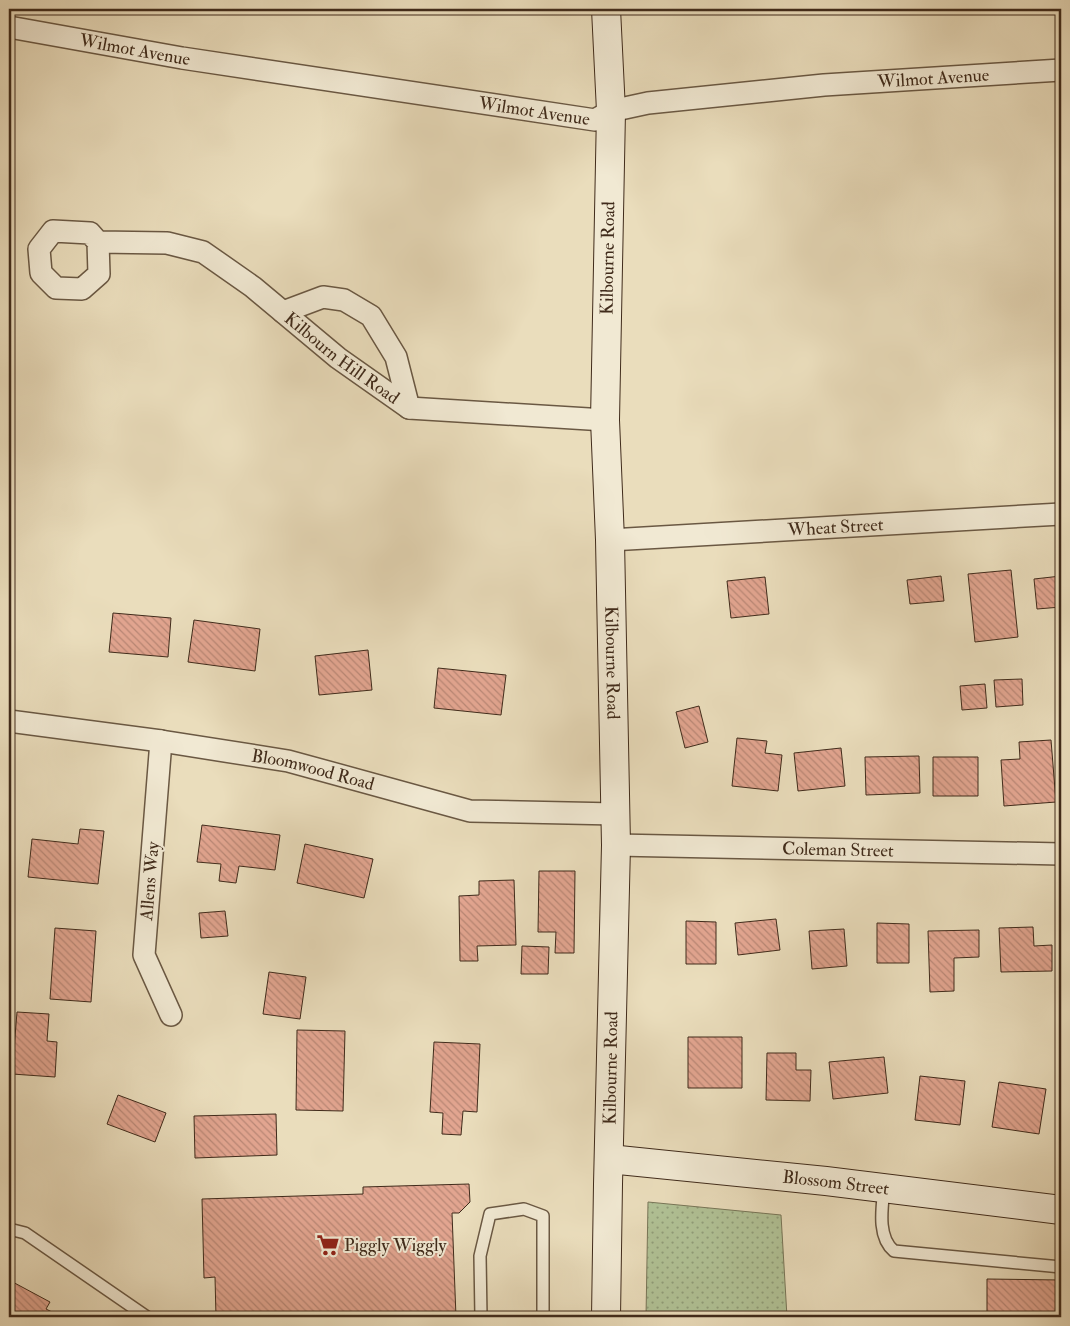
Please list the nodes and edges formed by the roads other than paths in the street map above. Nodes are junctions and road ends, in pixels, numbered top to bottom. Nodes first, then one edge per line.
1 (606, 9) edge
2 (9, 27) edge
3 (1061, 70) edge
4 (611, 111) junction
5 (98, 242) dead end
6 (283, 312) junction
7 (410, 408) junction
8 (605, 420) junction
9 (1061, 514) edge
10 (610, 540) junction
11 (9, 720) edge
12 (161, 741) junction
13 (616, 814) junction
14 (616, 845) junction
15 (1061, 854) edge
16 (171, 1015) dead end
17 (608, 1159) junction
18 (884, 1188) junction
19 (1061, 1210) edge
20 (9, 1229) edge
21 (1061, 1266) edge
22 (147, 1317) edge
23 (481, 1317) edge
24 (543, 1317) edge
25 (606, 1317) edge

1 - 4 street, Kilbourne Road
2 - 4 street, Wilmot Avenue
3 - 4 street, Wilmot Avenue
4 - 8 street, Kilbourne Road
5 - 6 street, Kilbourn Hill Road
6 - 7 street, Kilbourn Hill Road
6 - 7 street
7 - 8 street, Kilbourn Hill Road
8 - 10 street, Kilbourne Road
9 - 10 street, Wheat Street
10 - 13 street, Kilbourne Road
11 - 12 street, Bloomwood Road
12 - 13 street, Bloomwood Road
12 - 16 street, Allens Way
13 - 14 street, Kilbourne Road
14 - 15 street, Coleman Street
14 - 17 street, Kilbourne Road
17 - 18 street, Blossom Street
17 - 25 street, Kilbourne Road
18 - 19 street, Blossom Street
18 - 21 lane
20 - 22 lane
23 - 24 lane

